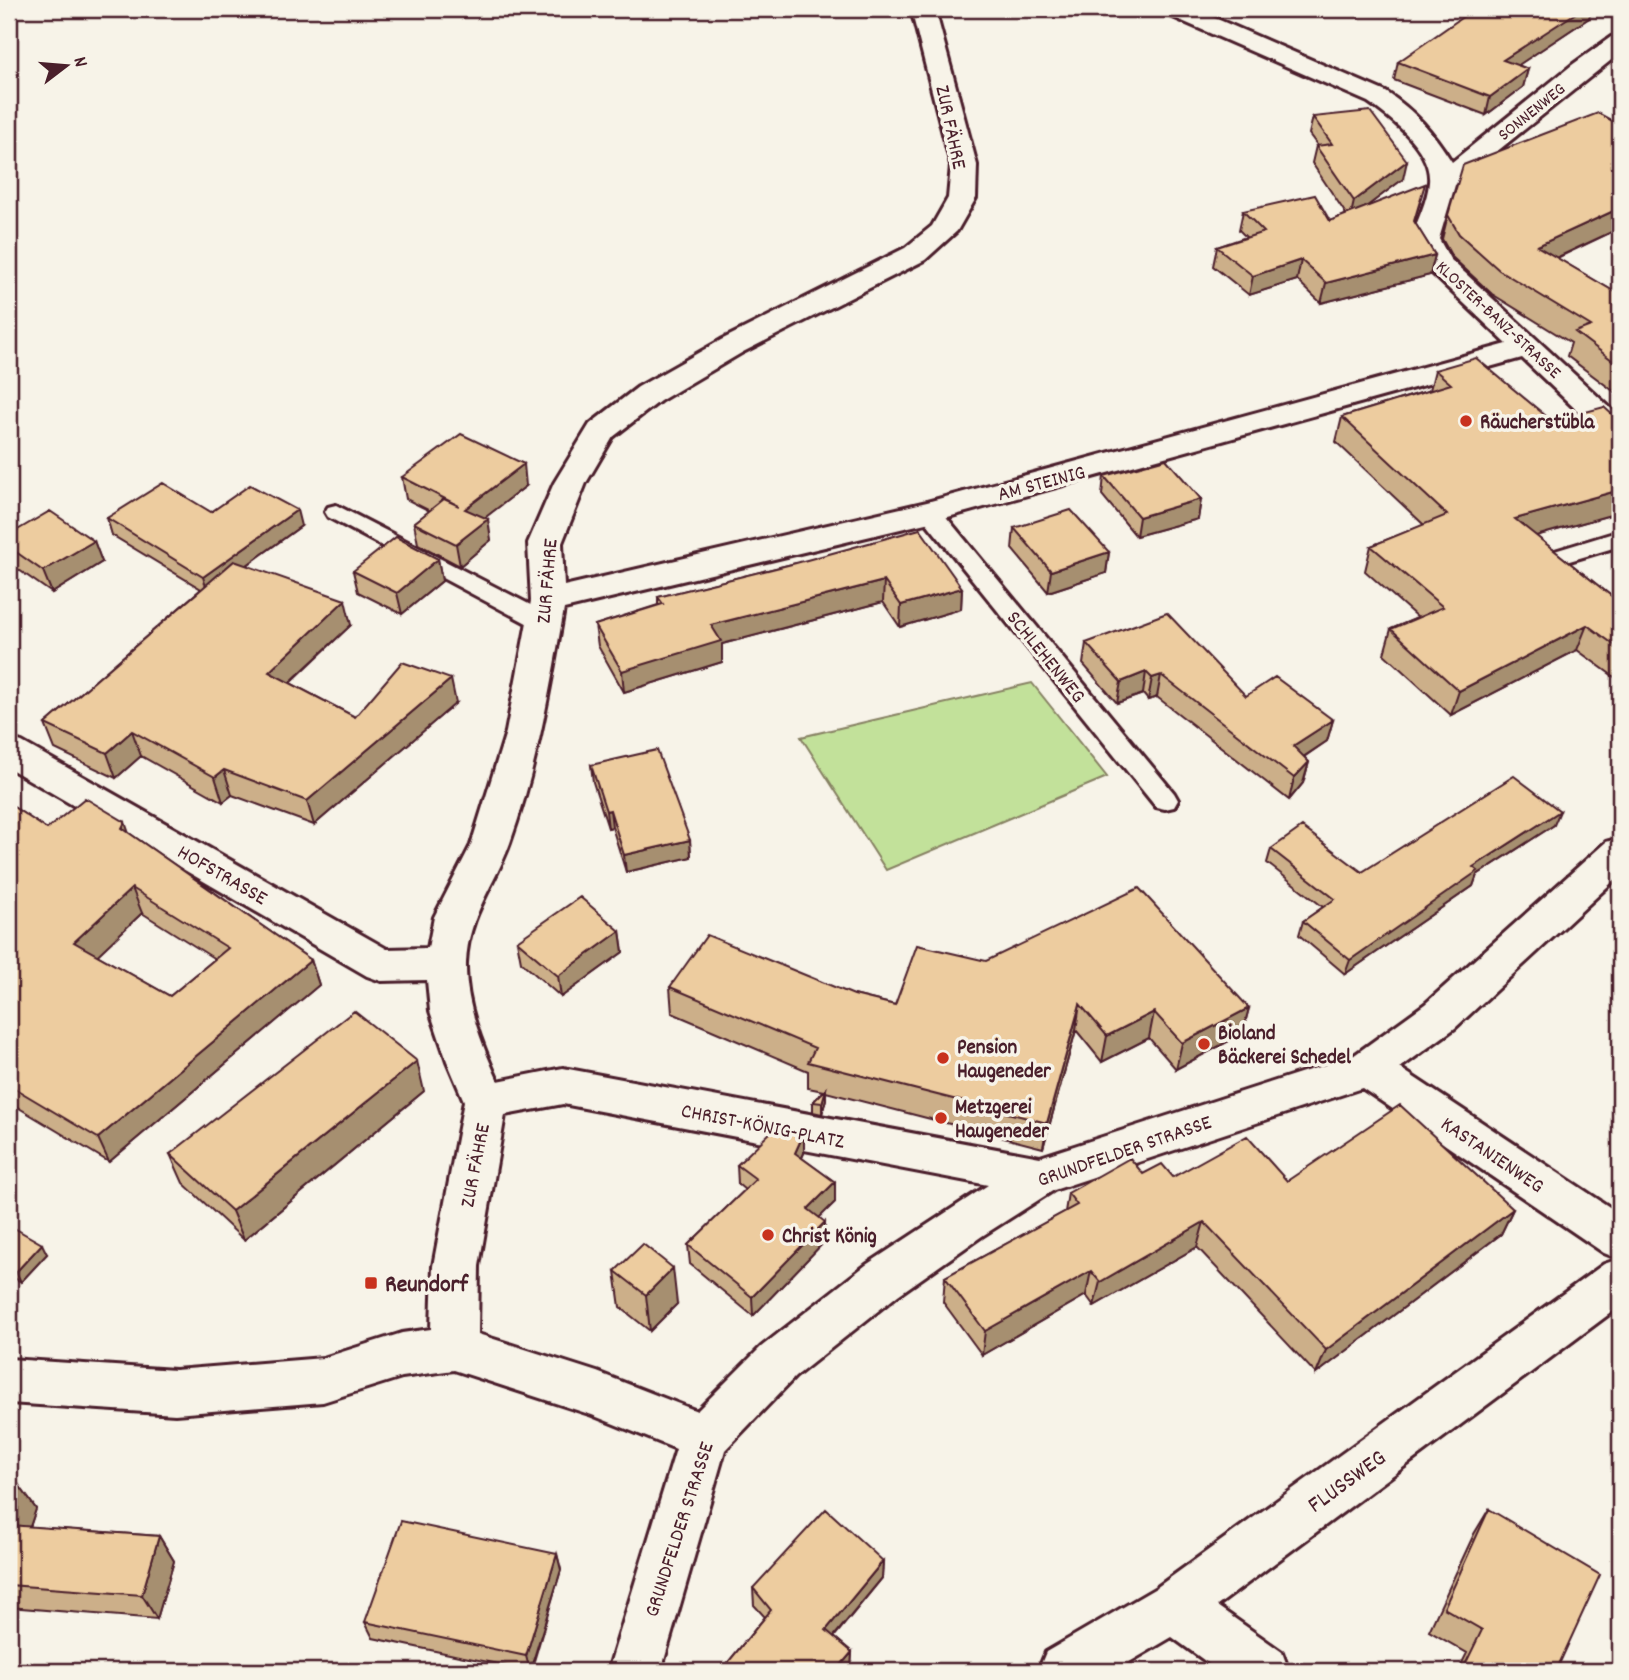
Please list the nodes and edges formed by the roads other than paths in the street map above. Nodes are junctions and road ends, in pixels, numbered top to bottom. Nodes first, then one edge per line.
1 (923, 9) edge
2 (1174, 9) edge
3 (1620, 42) edge
4 (1443, 182) junction
5 (1529, 347) junction
6 (1620, 434) edge
7 (336, 512) dead end
8 (930, 512) junction
9 (1620, 538) edge
10 (1556, 558) edge
11 (546, 612) junction
12 (9, 751) edge
13 (1165, 800) dead end
14 (1620, 852) edge
15 (446, 963) junction
16 (1367, 1069) junction
17 (486, 1101) junction
18 (1040, 1176) junction
19 (1620, 1239) edge
20 (1620, 1279) edge
21 (454, 1348) junction
22 (9, 1381) edge
23 (704, 1437) junction
24 (1174, 1606) junction
25 (635, 1671) edge
26 (1065, 1671) edge
27 (1263, 1671) edge

1 - 11 street, ZUR FÄHRE
2 - 4 street
3 - 4 street, SONNENWEG
4 - 5 street, KLOSTER-BANZ-STRASSE
5 - 6 street, KLOSTER-BANZ-STRASSE
5 - 8 street, AM STEINIG
7 - 11 lane
8 - 11 street, AM STEINIG
8 - 13 lane, SCHLEHENWEG
9 - 10 lane
11 - 15 street, ZUR FÄHRE
12 - 15 street, HOFSTRASSE
14 - 16 street, GRUNDFELDER STRASSE
15 - 17 street, ZUR FÄHRE
16 - 18 street, GRUNDFELDER STRASSE
16 - 19 street, KASTANIENWEG
17 - 18 street, CHRIST-KÖNIG-PLATZ
17 - 21 street, ZUR FÄHRE
18 - 23 street, GRUNDFELDER STRASSE
20 - 24 street, FLUSSWEG
21 - 22 street
21 - 23 street
23 - 25 street, GRUNDFELDER STRASSE
24 - 26 street, FLUSSWEG
24 - 27 street

